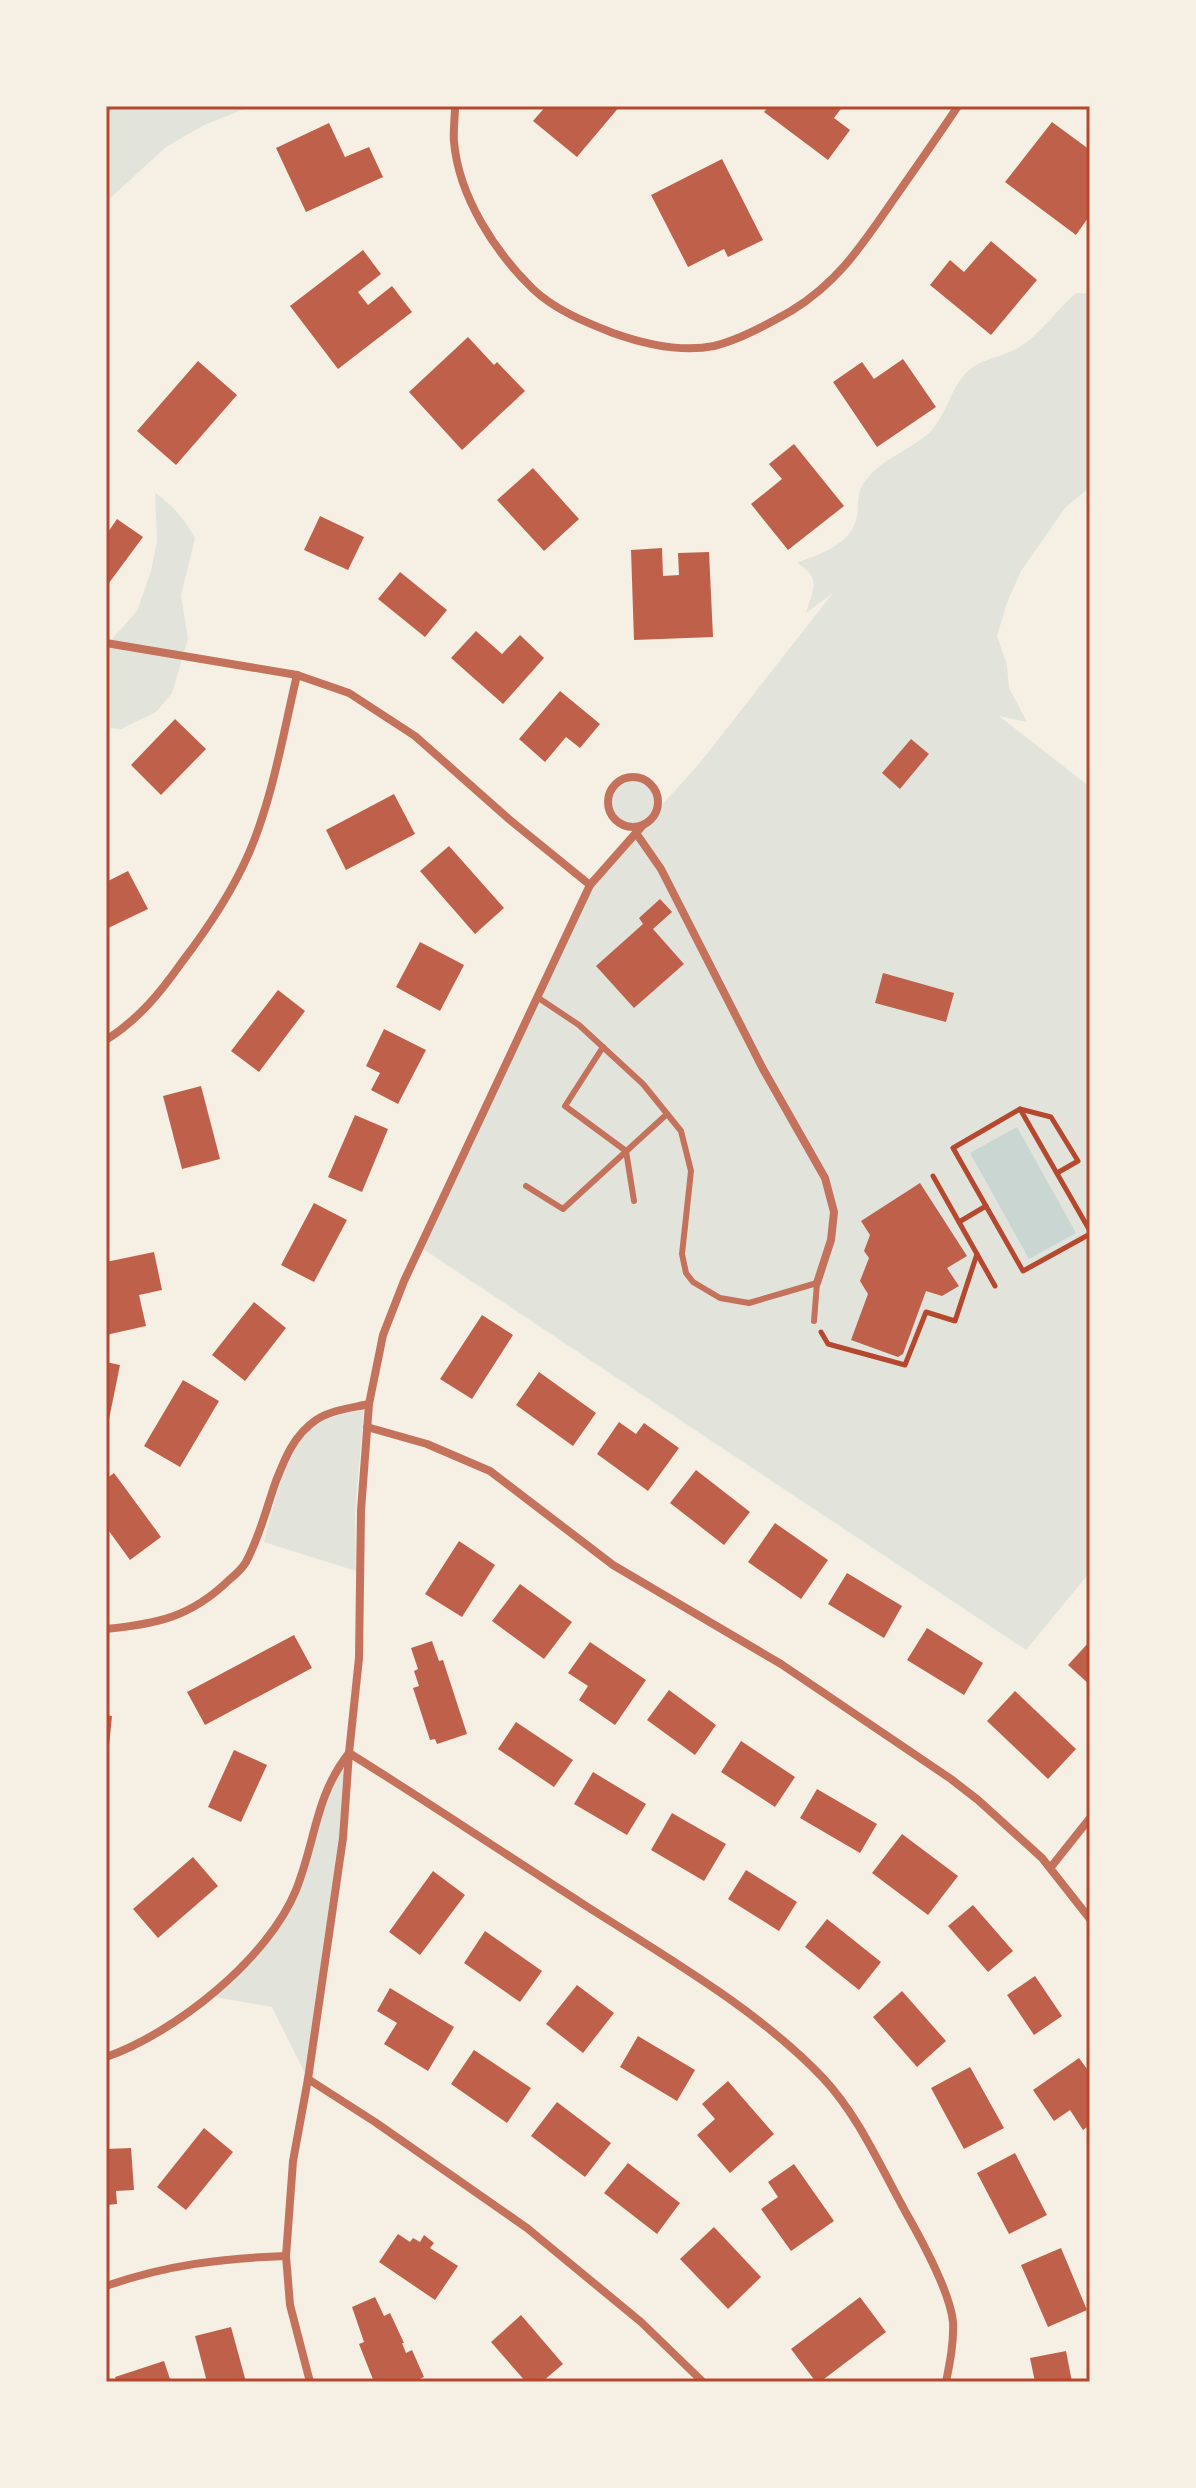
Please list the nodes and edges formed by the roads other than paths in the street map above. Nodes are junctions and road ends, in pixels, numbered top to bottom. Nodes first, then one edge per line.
1 (455, 106) edge
2 (958, 106) edge
3 (106, 643) edge
4 (297, 675) junction
5 (639, 829) junction
6 (590, 885) junction
7 (537, 997) junction
8 (106, 1040) edge
9 (603, 1047) junction
10 (667, 1114) junction
11 (626, 1151) junction
12 (526, 1186) dead end
13 (634, 1201) dead end
14 (817, 1283) junction
15 (814, 1321) road end
16 (369, 1404) junction
17 (367, 1427) junction
18 (106, 1629) edge
19 (349, 1753) junction
20 (1090, 1818) edge
21 (1051, 1867) junction
22 (1090, 1919) edge
23 (106, 2057) edge
24 (308, 2079) junction
25 (286, 2256) junction
26 (106, 2286) edge
27 (310, 2382) edge
28 (703, 2382) edge
29 (946, 2382) edge

1 - 2 street
3 - 4 street
4 - 6 street
4 - 8 street
5 - 5 street
5 - 6 street
5 - 14 street
6 - 7 street
7 - 9 lane
7 - 16 street
9 - 10 lane
9 - 11 lane
10 - 11 lane
10 - 14 lane
11 - 12 lane
11 - 13 lane
14 - 15 lane
16 - 17 street
16 - 18 street
17 - 19 street
17 - 21 street
19 - 23 street
19 - 24 street
19 - 29 street
20 - 21 street
21 - 22 street
24 - 25 street
24 - 28 street
25 - 26 street
25 - 27 street

